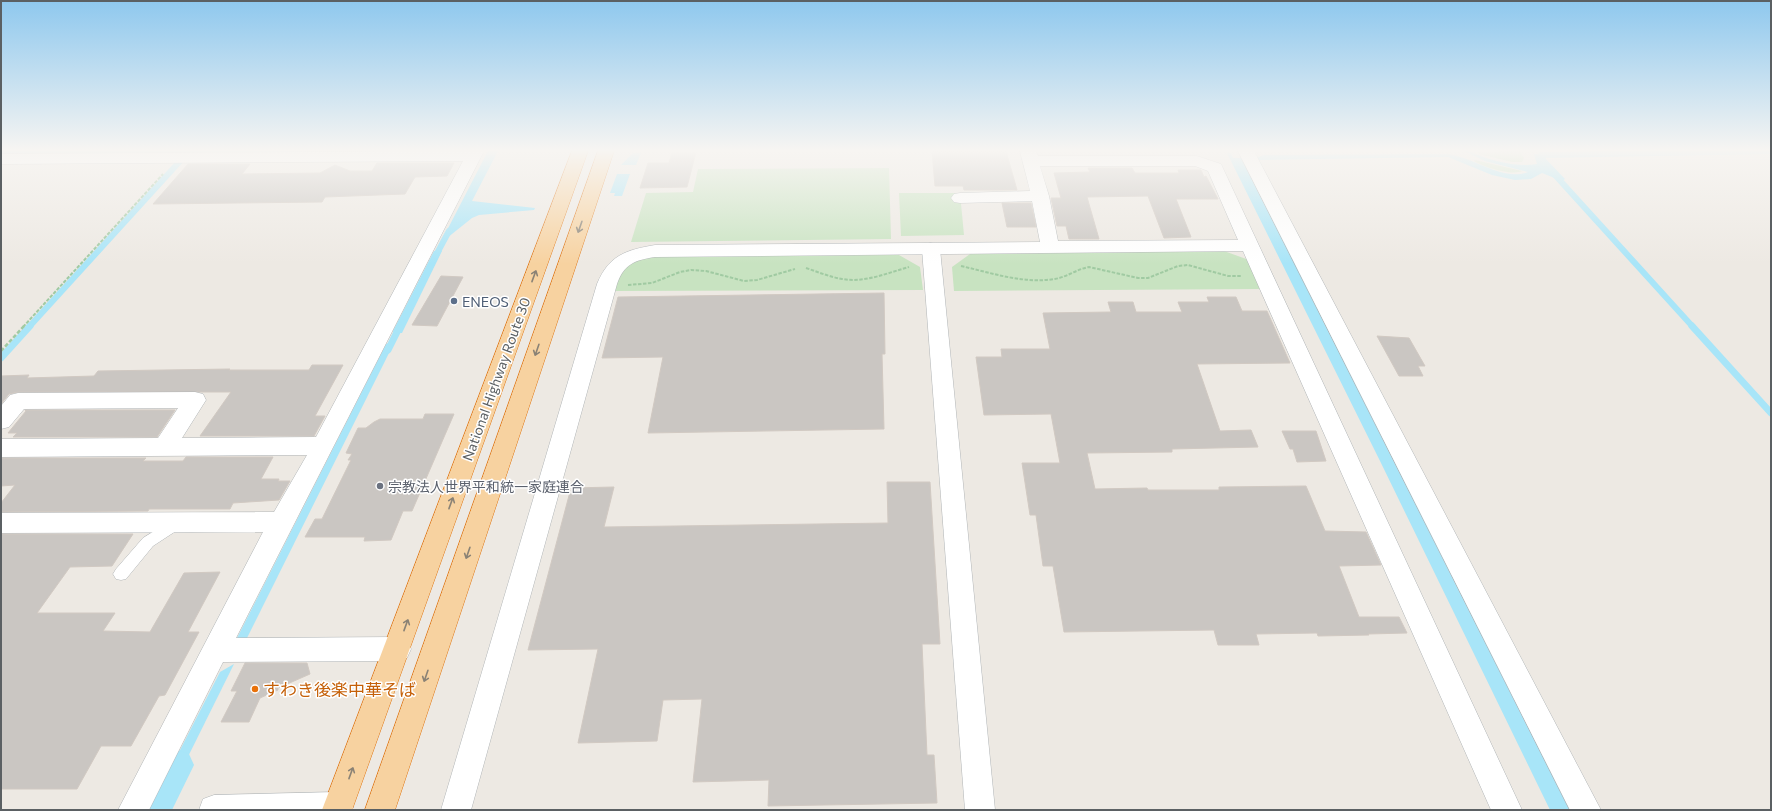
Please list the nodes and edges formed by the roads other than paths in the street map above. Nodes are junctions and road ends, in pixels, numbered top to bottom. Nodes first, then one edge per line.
1 (456, 189) edge
2 (566, 189) edge
3 (593, 189) edge
4 (1038, 189) edge
5 (1224, 189) edge
6 (1266, 189) edge
7 (1040, 196) junction
8 (960, 198) dead end
9 (1249, 245) junction
10 (1050, 247) junction
11 (931, 254) junction
12 (1, 421) edge
13 (164, 446) junction
14 (323, 446) junction
15 (1, 448) edge
16 (281, 522) junction
17 (1, 523) edge
18 (177, 523) junction
19 (121, 574) dead end
20 (397, 649) junction
21 (216, 650) junction
22 (338, 809) edge
23 (133, 810) edge
24 (214, 810) edge
25 (380, 810) edge
26 (456, 810) edge
27 (980, 810) edge
28 (1507, 810) edge
29 (1586, 810) edge

1 - 14 street
20 -> 2 highway, National Highway Route 30
3 -> 25 highway, National Highway Route 30
4 - 7 street
5 - 9 street
6 - 29 street
7 - 8 street
7 - 10 street
9 - 10 street
9 - 28 street
10 - 11 street
11 - 26 street
11 - 27 street
12 - 13 street
13 - 14 street
13 - 15 street
14 - 16 street
16 - 18 street
16 - 21 street
17 - 18 street
18 - 19 lane
20 - 21 street
22 -> 20 highway, National Highway Route 30
21 - 23 street
22 - 24 street

